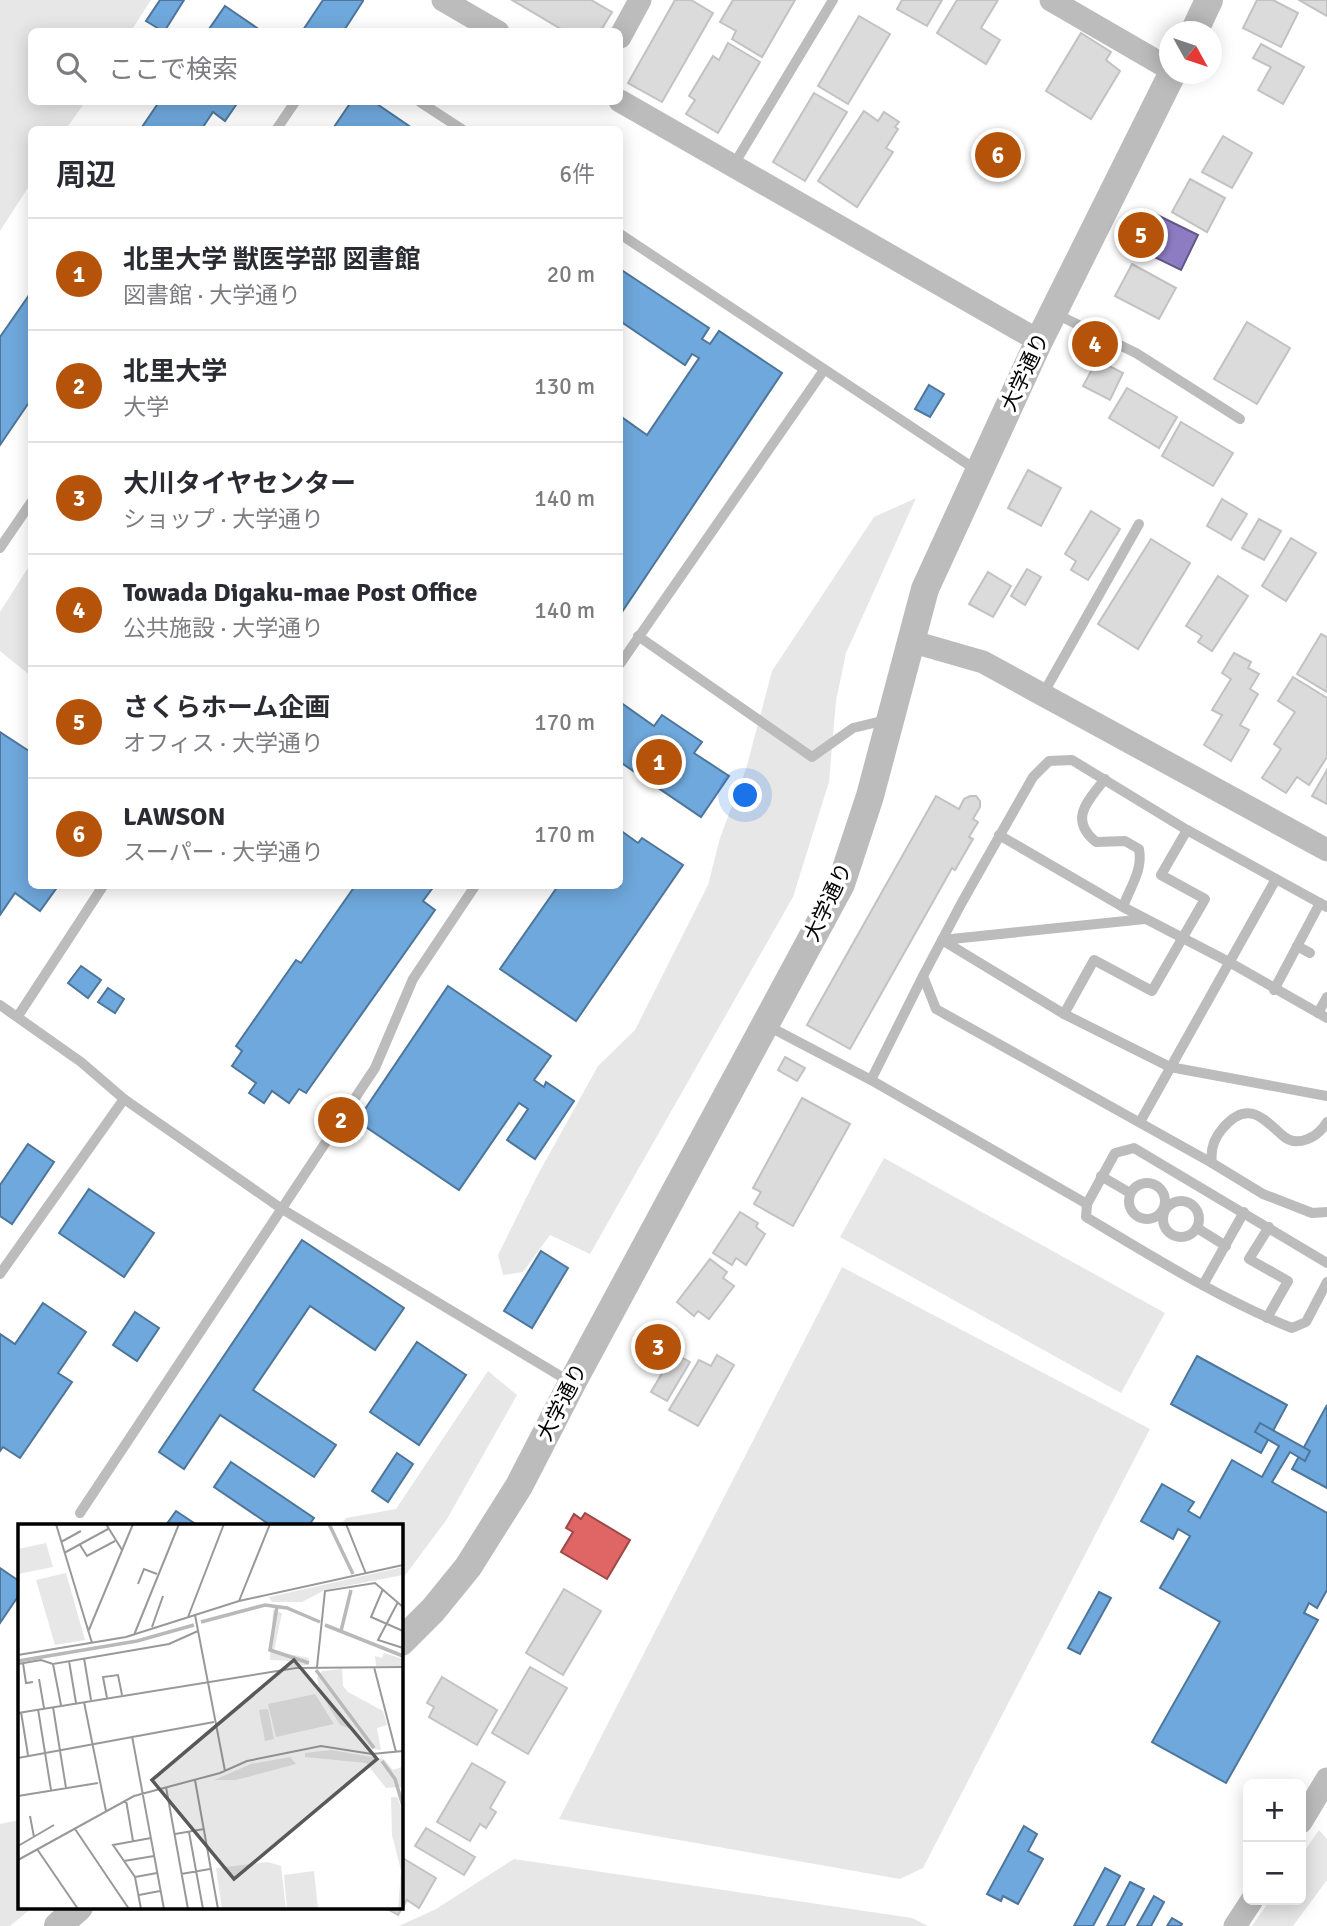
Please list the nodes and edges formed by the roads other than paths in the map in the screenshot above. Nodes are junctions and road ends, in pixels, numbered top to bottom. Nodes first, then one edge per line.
1 (443, 0) edge
2 (640, 0) edge
3 (834, 0) edge
4 (1051, 0) edge
5 (1209, 0) edge
6 (1199, 21) edge
7 (491, 28) edge
8 (623, 31) edge
9 (1159, 64) edge
10 (1165, 84) edge
11 (623, 103) edge
12 (293, 105) edge
13 (425, 105) edge
14 (279, 126) edge
15 (457, 126) edge
16 (733, 166) junction
17 (623, 236) edge
18 (1053, 313) junction
19 (1039, 341) junction
20 (824, 370) junction
21 (1240, 419) dead end
22 (978, 471) junction
23 (28, 507) edge
24 (1139, 524) dead end
25 (0, 548) edge
26 (638, 636) junction
27 (910, 641) junction
28 (623, 659) edge
29 (1043, 695) junction
30 (889, 720) junction
31 (1105, 779) junction
32 (1187, 830) junction
33 (999, 835) junction
34 (1327, 850) edge
35 (1276, 878) junction
36 (101, 889) edge
37 (473, 889) edge
38 (1324, 905) edge
39 (1123, 907) junction
40 (1145, 919) junction
41 (1183, 937) junction
42 (942, 940) junction
43 (1297, 946) junction
44 (1311, 953) dead end
45 (1229, 962) junction
46 (923, 976) junction
47 (1274, 990) junction
48 (1327, 997) edge
49 (0, 1005) edge
50 (1064, 1014) junction
51 (18, 1016) junction
52 (1323, 1016) edge
53 (765, 1025) junction
54 (1170, 1067) junction
55 (871, 1080) junction
56 (1327, 1097) edge
57 (124, 1099) junction
58 (1140, 1122) junction
59 (1327, 1122) edge
60 (1212, 1163) junction
61 (1101, 1176) junction
62 (1130, 1193) junction
63 (1087, 1204) junction
64 (282, 1209) junction
65 (1164, 1209) junction
66 (1244, 1212) junction
67 (1327, 1212) edge
68 (1269, 1227) junction
69 (1197, 1228) junction
70 (1226, 1245) junction
71 (1327, 1263) edge
72 (0, 1274) edge
73 (1327, 1282) edge
74 (1203, 1285) junction
75 (1267, 1318) junction
76 (572, 1382) junction
77 (80, 1513) dead end
78 (402, 1641) edge
79 (1327, 1779) edge
80 (1306, 1814) edge
81 (1249, 1905) edge
82 (77, 1909) edge
83 (58, 1926) edge
84 (1234, 1926) edge

1 - 7 street
2 - 8 street
3 - 16 lane
4 - 9 street
5 - 6 street
10 - 18 street, 大学通り
11 - 16 street
12 - 14 lane
13 - 15 lane
16 - 19 street
17 - 20 lane
18 - 19 street, 大学通り
18 - 21 lane
19 - 22 street, 大学通り
20 - 22 lane
20 - 26 lane
22 - 27 street, 大学通り
23 - 25 lane
24 - 29 lane
26 - 28 lane
26 - 30 lane
27 - 29 street
27 - 30 street, 大学通り
29 - 34 street
30 - 53 street, 大学通り
31 - 32 lane
31 - 33 lane
31 - 39 lane
32 - 35 lane
32 - 41 lane
33 - 39 lane
33 - 42 lane
35 - 38 lane
35 - 45 lane
36 - 51 lane
37 - 64 lane
38 - 43 lane
39 - 40 lane
40 - 41 lane
40 - 42 lane
41 - 45 lane
41 - 50 lane
42 - 46 lane
42 - 50 lane
43 - 44 lane
43 - 47 lane
45 - 47 lane
45 - 54 lane
46 - 55 lane
46 - 58 lane
47 - 52 lane
48 - 52 lane
49 - 51 lane
50 - 54 lane
51 - 57 lane
53 - 55 lane
53 - 76 street, 大学通り
54 - 56 lane
54 - 58 lane
55 - 63 lane
57 - 64 lane
57 - 72 lane
58 - 60 lane
59 - 60 lane
60 - 67 lane
61 - 62 lane
61 - 63 lane
61 - 66 lane
62 - 65 lane
62 - 65 lane
63 - 74 lane
64 - 76 lane
64 - 77 lane
65 - 69 lane
65 - 69 lane
66 - 68 lane
66 - 70 lane
68 - 71 lane
68 - 75 lane
69 - 70 lane
70 - 74 lane
73 - 75 lane
74 - 75 lane
76 - 78 street, 大学通り
79 - 80 street
81 - 84 street
82 - 83 street

